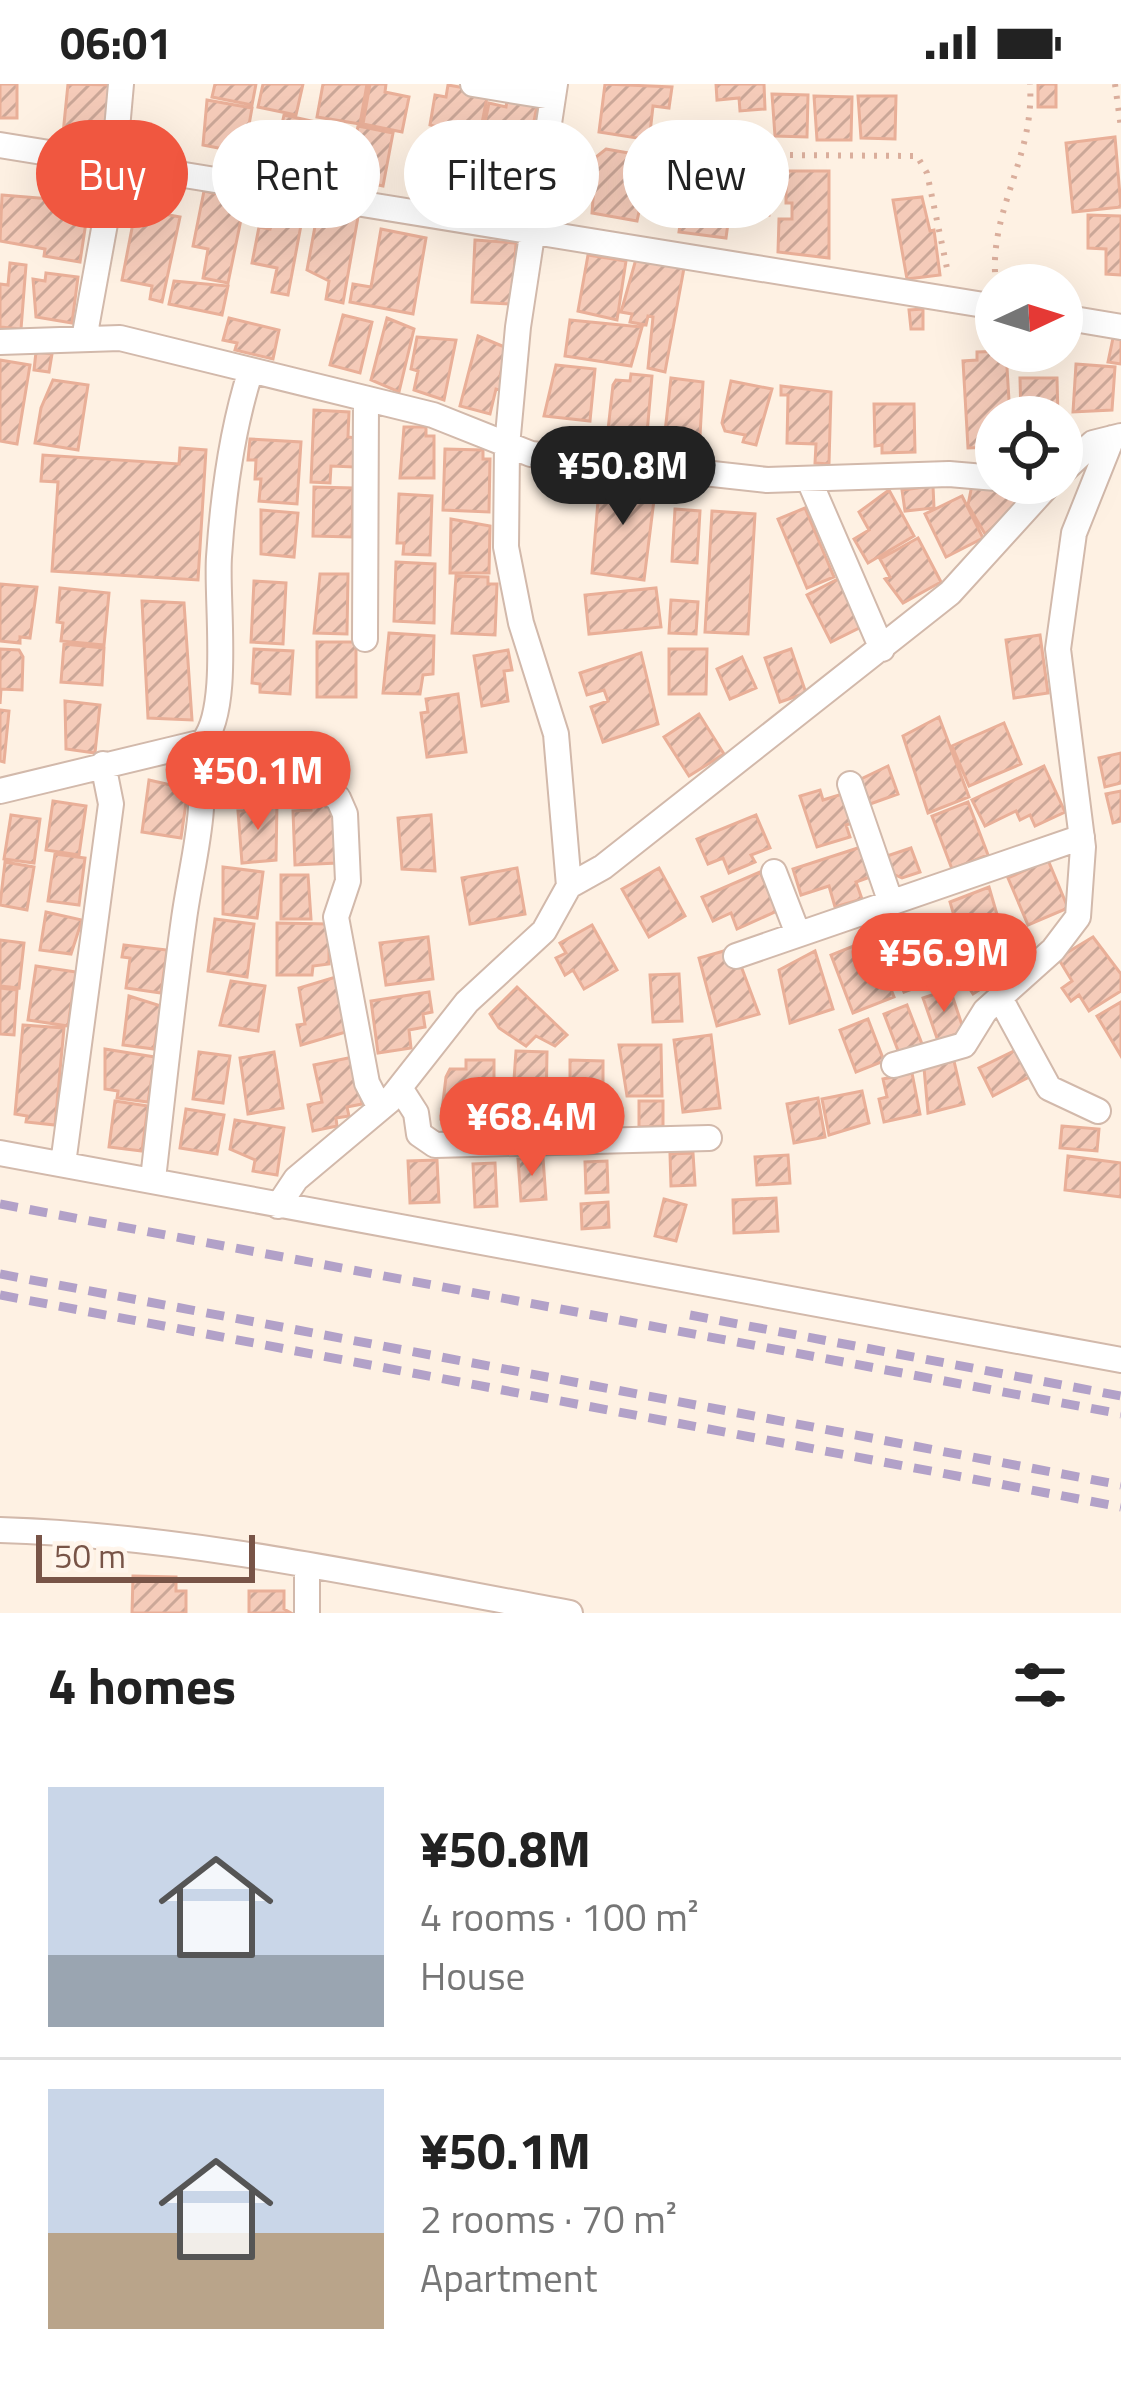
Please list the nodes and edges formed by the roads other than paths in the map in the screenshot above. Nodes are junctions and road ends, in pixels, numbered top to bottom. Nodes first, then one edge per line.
1 (121, 84) edge
2 (473, 84) edge
3 (553, 91) edge
4 (117, 120) edge
5 (0, 145) edge
6 (36, 151) edge
7 (188, 175) edge
8 (102, 228) edge
9 (534, 230) junction
10 (975, 304) edge
11 (1083, 321) edge
12 (1121, 327) edge
13 (84, 338) junction
14 (0, 342) edge
15 (250, 373) junction
16 (366, 400) junction
17 (1116, 437) edge
18 (507, 446) junction
19 (1083, 452) edge
20 (975, 476) edge
21 (809, 480) junction
22 (1029, 504) edge
23 (365, 639) dead end
24 (882, 649) junction
25 (196, 743) junction
26 (103, 764) junction
27 (850, 784) dead end
28 (1, 791) edge
29 (203, 793) junction
30 (0, 805) edge
31 (1082, 837) junction
32 (774, 872) dead end
33 (569, 886) junction
34 (891, 902) junction
35 (798, 934) junction
36 (736, 956) dead end
37 (1001, 1000) junction
38 (894, 1066) dead end
39 (400, 1088) junction
40 (380, 1108) junction
41 (1098, 1111) dead end
42 (709, 1138) dead end
43 (0, 1153) edge
44 (63, 1164) junction
45 (153, 1179) junction
46 (278, 1205) junction
47 (1121, 1360) edge
48 (0, 1530) edge
49 (307, 1566) junction
50 (307, 1613) edge
51 (570, 1613) edge

1 - 4 street
2 - 3 street
3 - 9 street
5 - 6 street
7 - 9 street
8 - 13 street
9 - 10 street
9 - 18 street
11 - 12 street
13 - 14 street
13 - 15 street
15 - 16 street
15 - 25 street
16 - 18 street
16 - 23 street
17 - 19 street
17 - 31 street
18 - 21 street
18 - 33 street
20 - 21 street
21 - 24 street
22 - 24 street
24 - 33 street
25 - 26 street
25 - 29 street
26 - 28 street
26 - 44 street
27 - 34 street
28 - 30 street
29 - 40 street
29 - 45 street
31 - 34 street
31 - 37 street
32 - 35 street
33 - 39 street
34 - 35 street
35 - 36 street
37 - 38 street
37 - 41 street
39 - 40 street
39 - 42 street
40 - 46 street
43 - 44 street
44 - 45 street
45 - 46 street
46 - 47 street
48 - 49 street
49 - 50 street
49 - 51 street

